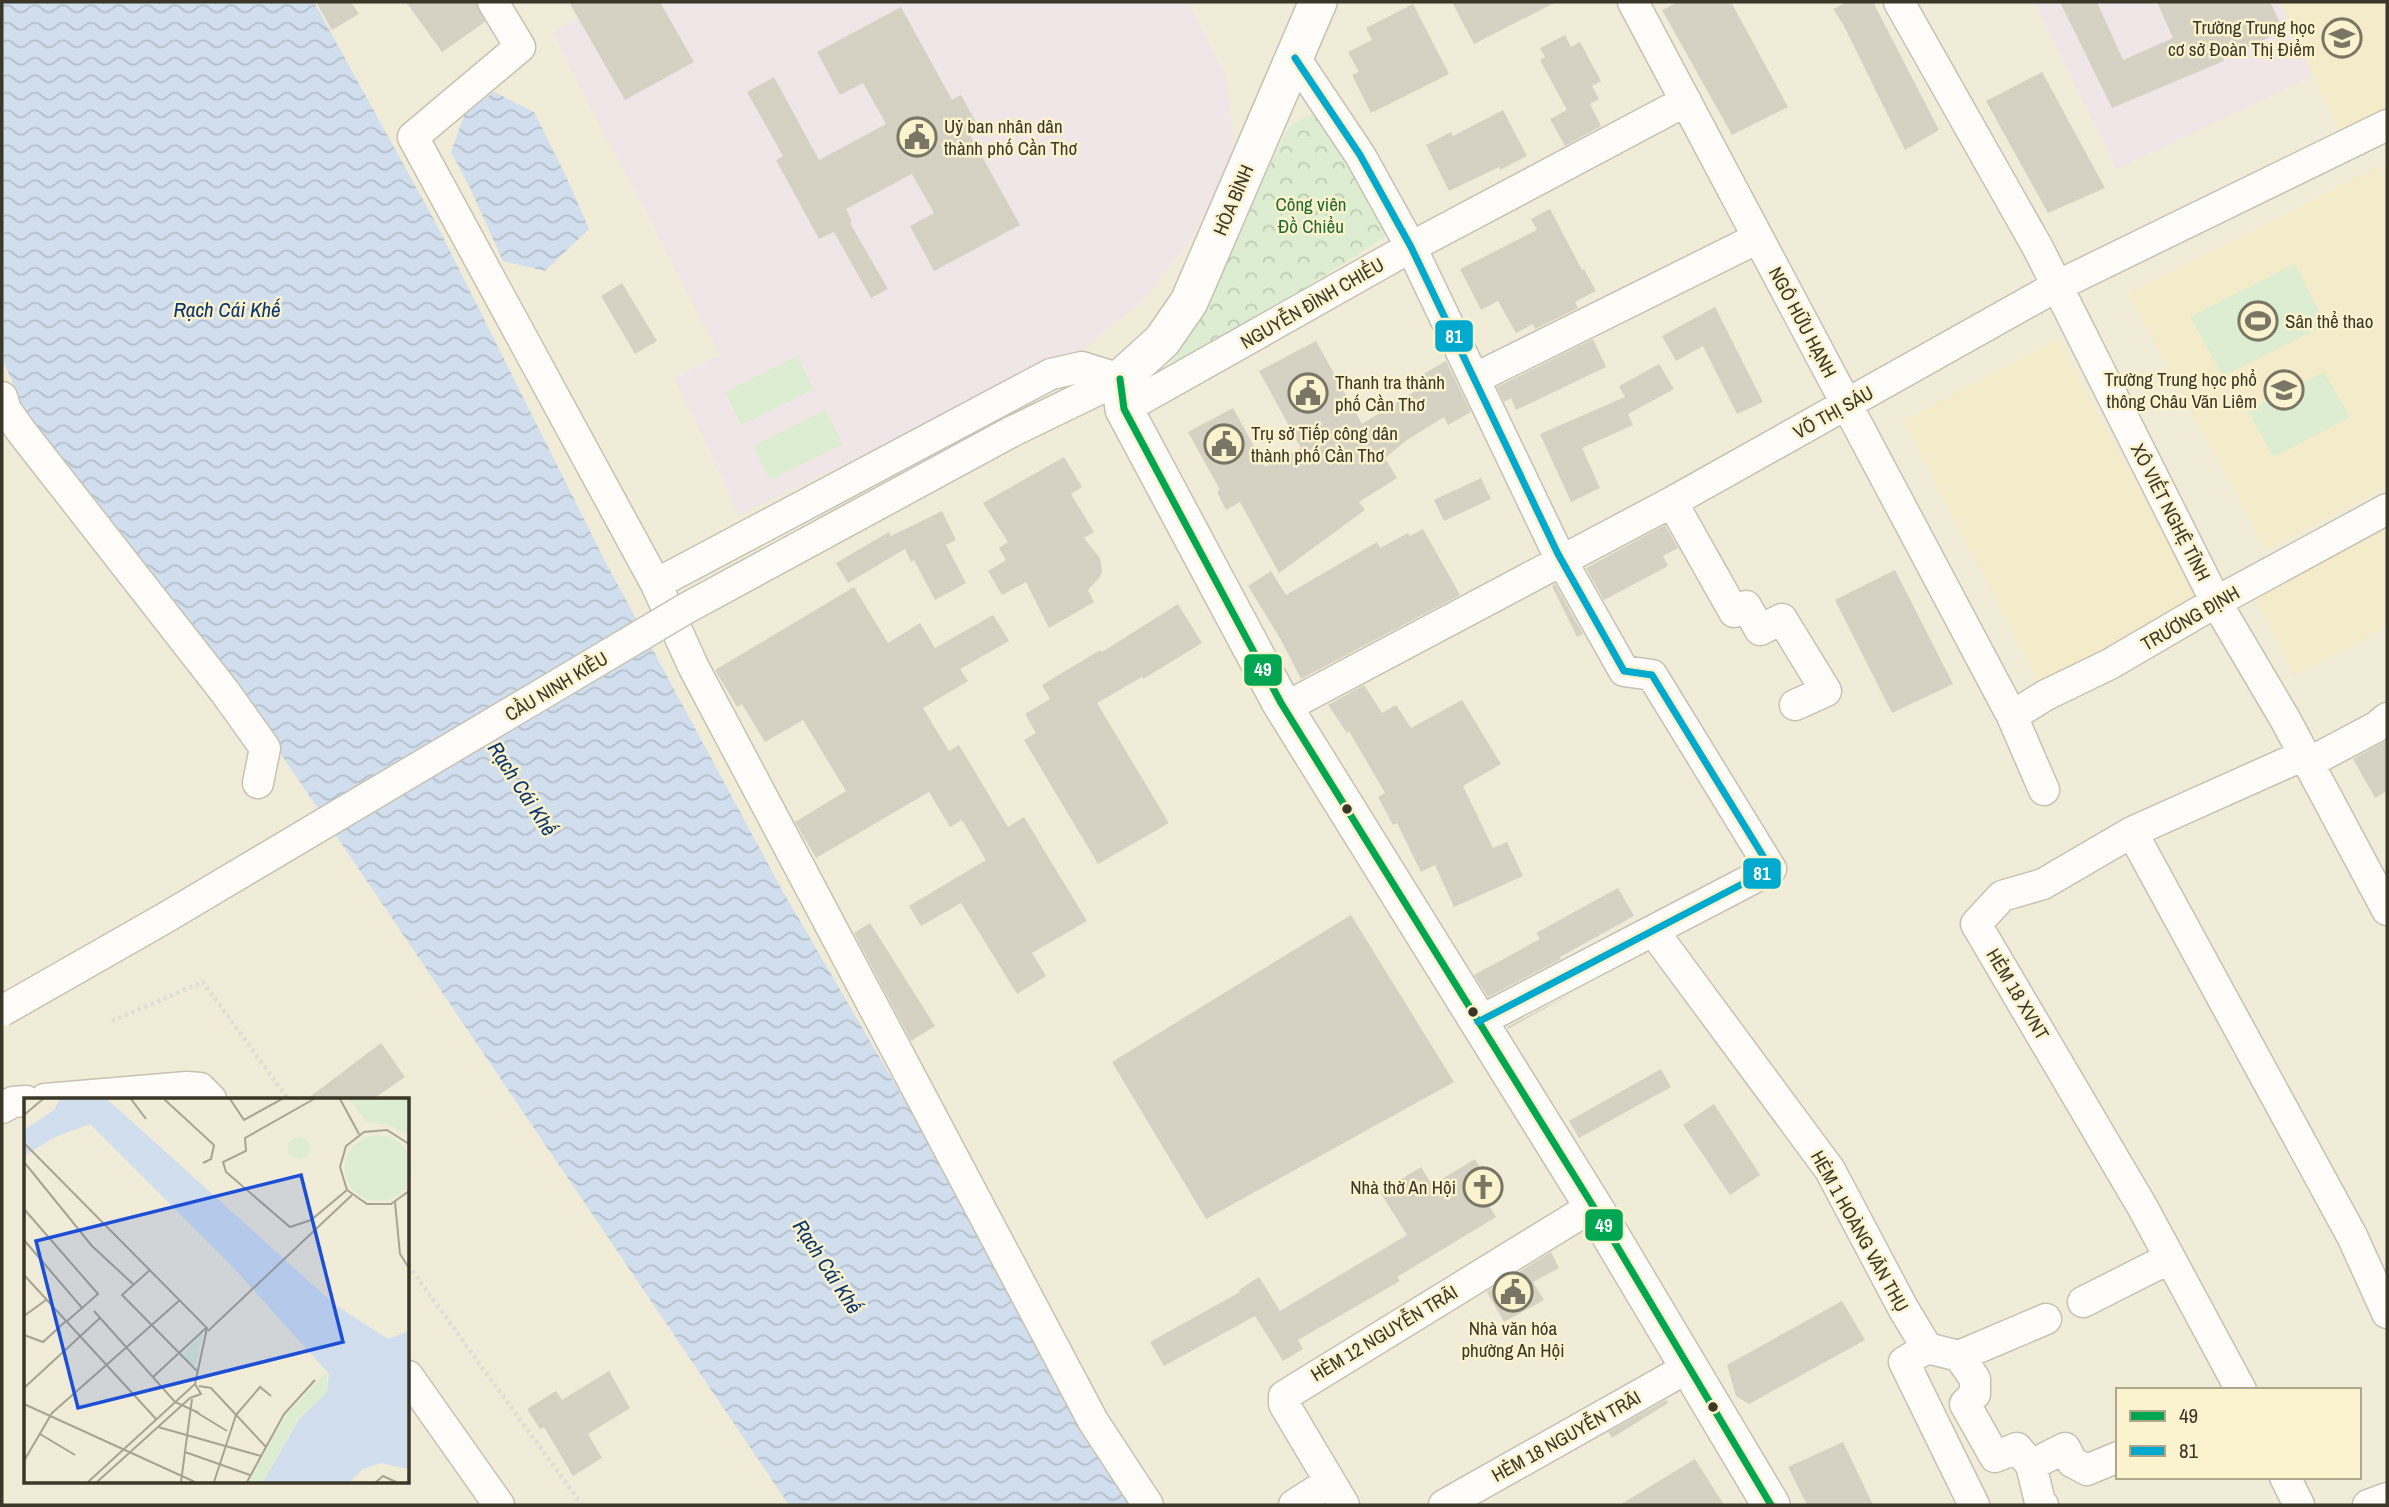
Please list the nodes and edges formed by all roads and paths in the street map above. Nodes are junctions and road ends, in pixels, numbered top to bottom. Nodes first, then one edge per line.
1 (492, 2) edge
2 (1318, 2) edge
3 (1633, 2) edge
4 (1899, 2) edge
5 (1295, 58) junction
6 (1686, 101) junction
7 (2387, 125) edge
8 (1758, 238) junction
9 (1411, 247) junction
10 (2057, 286) junction
11 (1474, 379) junction
12 (1122, 394) junction
13 (2, 397) edge
14 (1847, 405) junction
15 (1672, 502) junction
16 (2387, 509) edge
17 (1560, 559) junction
18 (656, 584) junction
19 (2216, 602) junction
20 (1796, 705) dead end
21 (1284, 708) junction
22 (2387, 718) edge
23 (2016, 726) junction
24 (2306, 759) junction
25 (258, 783) dead end
26 (2043, 790) dead end
27 (2132, 832) junction
28 (2387, 910) edge
29 (1654, 932) junction
30 (2, 1011) edge
31 (112, 1021) dead end
32 (1478, 1022) junction
33 (57, 1098) edge
34 (210, 1098) edge
35 (287, 1098) edge
36 (24, 1101) edge
37 (2, 1108) edge
38 (1593, 1206) junction
39 (2170, 1258) junction
40 (410, 1268) edge
41 (2083, 1302) dead end
42 (2387, 1313) edge
43 (2046, 1319) dead end
44 (1927, 1348) junction
45 (1959, 1356) junction
46 (1689, 1367) junction
47 (410, 1380) edge
48 (2240, 1388) edge
49 (1965, 1404) junction
50 (1932, 1424) junction
51 (2116, 1458) edge
52 (2031, 1465) junction
53 (2286, 1479) edge
54 (1337, 1493) edge
55 (2387, 1498) edge
56 (499, 1505) edge
57 (582, 1505) edge
58 (1149, 1505) edge
59 (1294, 1505) edge
60 (1444, 1505) edge
61 (1771, 1505) edge
62 (1973, 1505) edge
63 (2043, 1505) edge
64 (2299, 1505) edge
65 (2368, 1505) edge

1 - 18 street
2 - 5 main road, HÒA BÌNH
3 - 6 street, NGÔ HỮU HẠNH
4 - 10 street, XÔ VIẾT NGHỆ TĨNH
5 - 9 street
5 - 12 main road, HÒA BÌNH
6 - 8 street, NGÔ HỮU HẠNH
6 - 9 street, NGUYỄN ĐÌNH CHIỂU
7 - 10 street, VÕ THỊ SÁU
8 - 11 street
8 - 14 street, NGÔ HỮU HẠNH
9 - 11 street
9 - 12 street, NGUYỄN ĐÌNH CHIỂU
10 - 14 street, VÕ THỊ SÁU
10 - 19 street, XÔ VIẾT NGHỆ TĨNH
11 - 17 street
12 - 18 street
12 - 21 main road
12 - 30 street, CẦU NINH KIỀU, bridge
13 - 25 street
14 - 15 street, VÕ THỊ SÁU
14 - 23 street, NGÔ HỮU HẠNH
15 - 17 street, VÕ THỊ SÁU
15 - 20 street
16 - 19 street, TRƯƠNG ĐỊNH
17 - 21 street, VÕ THỊ SÁU
17 - 29 street
18 - 58 street
19 - 23 street, TRƯƠNG ĐỊNH
19 - 24 street, XÔ VIẾT NGHỆ TĨNH
21 - 32 main road
22 - 24 street, HẺM 18 XVNT
23 - 26 street, NGÔ HỮU HẠNH
24 - 27 street, HẺM 18 XVNT
24 - 28 street, XÔ VIẾT NGHỆ TĨNH
27 - 39 street, HẺM 18 XVNT
27 - 42 street
29 - 32 street
29 - 44 street, HẺM 1 HOÀNG VĂN THỤ
31 - 35 path
32 - 38 main road
33 - 34 street
36 - 37 street
38 - 46 main road
38 - 54 street, HẺM 12 NGUYỄN TRÃI
39 - 41 street
39 - 48 street, HẺM 18 XVNT
40 - 57 path
43 - 45 street
44 - 45 street
44 - 50 street
45 - 49 street
46 - 60 street, HẺM 18 NGUYỄN TRÃI
46 - 61 main road
47 - 56 street
49 - 50 street
49 - 52 street
50 - 62 street
51 - 52 street
52 - 63 street
53 - 64 street
54 - 59 street
55 - 65 street

